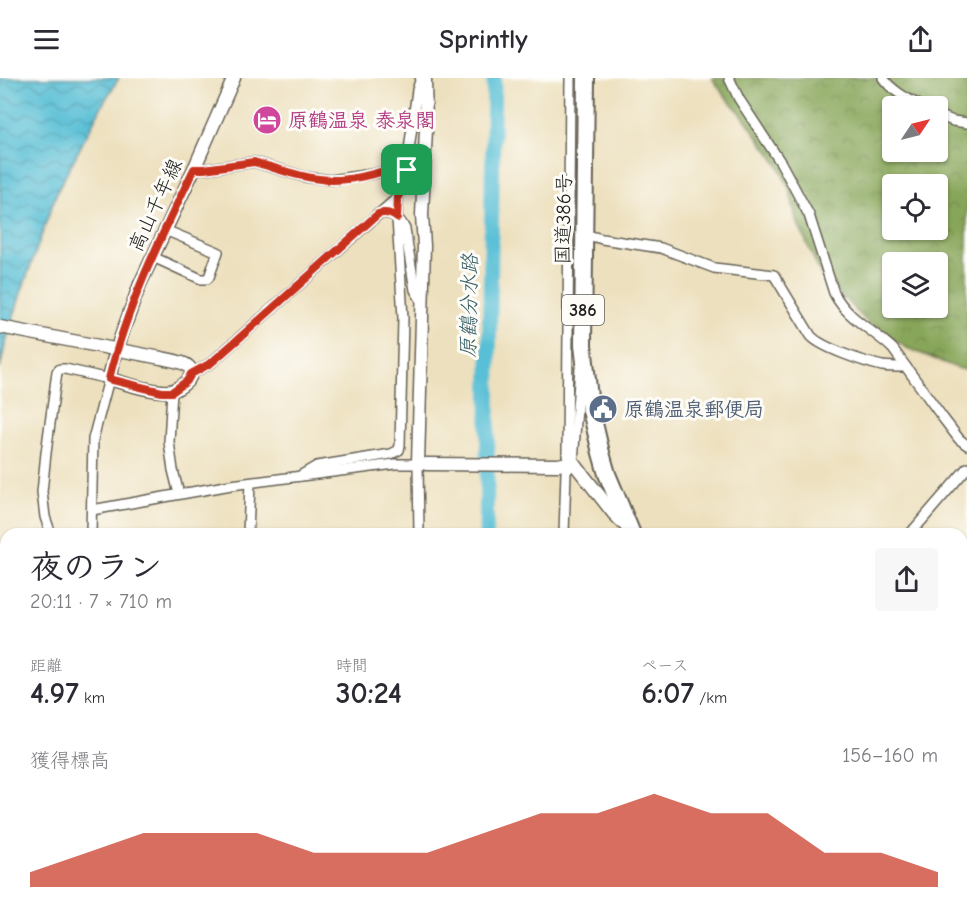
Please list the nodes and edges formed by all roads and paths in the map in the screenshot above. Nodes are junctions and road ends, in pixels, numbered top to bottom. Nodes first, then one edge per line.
1 (234, 78) edge
2 (423, 78) edge
3 (570, 78) edge
4 (586, 78) edge
5 (729, 78) edge
6 (883, 78) edge
7 (903, 96) edge
8 (948, 119) edge
9 (967, 123) edge
10 (194, 169) junction
11 (407, 170) junction
12 (398, 197) junction
13 (378, 214) junction
14 (397, 218) junction
15 (165, 230) junction
16 (584, 234) junction
17 (153, 258) junction
18 (423, 303) junction
19 (0, 327) edge
20 (583, 345) junction
21 (906, 367) junction
22 (191, 374) junction
23 (109, 379) junction
24 (172, 392) junction
25 (967, 445) edge
26 (573, 462) junction
27 (422, 464) junction
28 (967, 468) edge
29 (300, 476) junction
30 (250, 483) junction
31 (179, 494) junction
32 (92, 510) junction
33 (49, 528) edge
34 (91, 528) edge
35 (248, 528) edge
36 (419, 528) edge
37 (564, 528) edge
38 (627, 528) edge
39 (629, 528) edge
40 (915, 528) edge

1 - 10 street, 高山千年線
2 - 11 street
2 - 18 street
3 - 26 street
4 - 16 highway, 国道386号 / 386
5 - 21 street
6 - 7 street
8 - 9 street
10 - 11 street
10 - 15 street, 高山千年線
11 - 12 street
12 - 13 street
12 - 14 street
13 - 14 street
13 - 22 street
14 - 18 street
14 - 29 street
15 - 17 street, 高山千年線
15 - 17 street
16 - 20 highway, 国道386号 / 386
16 - 21 street
17 - 23 street, 高山千年線
18 - 27 street
19 - 22 street, bridge
20 - 26 street
20 - 39 highway, 国道386号 / 386
21 - 25 street
22 - 24 street
23 - 24 street
23 - 32 street
23 - 33 street
24 - 31 street
26 - 27 street
26 - 37 street
26 - 38 street
27 - 29 street
27 - 36 street
28 - 40 street
29 - 30 street
30 - 31 street
30 - 35 street
31 - 32 street
32 - 34 street

